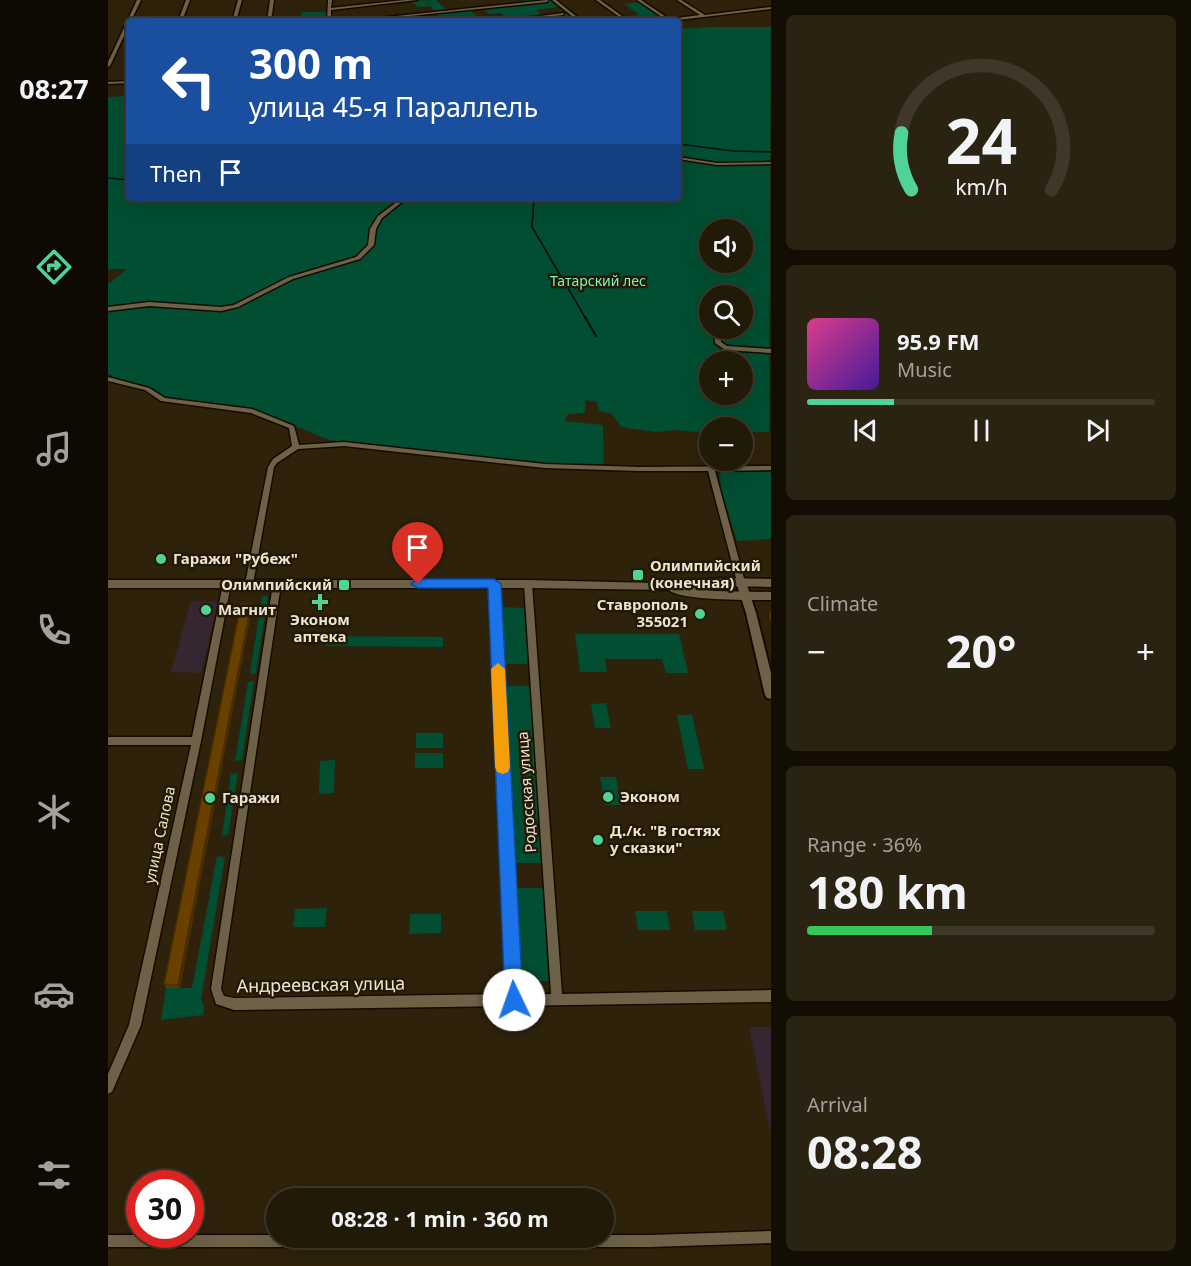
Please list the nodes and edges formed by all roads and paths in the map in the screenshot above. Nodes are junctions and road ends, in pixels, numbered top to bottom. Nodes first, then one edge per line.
1 (139, 0) edge
2 (188, 0) edge
3 (240, 0) edge
4 (272, 0) edge
5 (330, 0) edge
6 (415, 0) edge
7 (554, 0) edge
8 (598, 0) edge
9 (639, 0) edge
10 (680, 0) edge
11 (547, 1) edge
12 (771, 8) edge
13 (330, 9) junction
14 (563, 14) dead end
15 (705, 16) junction
16 (131, 18) edge
17 (181, 18) edge
18 (235, 18) edge
19 (269, 18) edge
20 (329, 18) edge
21 (380, 18) edge
22 (528, 18) edge
23 (576, 18) edge
24 (623, 18) edge
25 (665, 18) edge
26 (681, 19) edge
27 (126, 28) edge
28 (108, 66) edge
29 (126, 82) edge
30 (108, 84) edge
31 (681, 158) edge
32 (771, 163) edge
33 (401, 201) edge
34 (108, 309) edge
35 (718, 339) edge
36 (771, 351) edge
37 (108, 379) edge
38 (296, 447) junction
39 (771, 468) edge
40 (753, 469) edge
41 (699, 470) edge
42 (711, 471) edge
43 (741, 582) junction
44 (771, 583) edge
45 (108, 584) edge
46 (226, 584) junction
47 (249, 584) junction
48 (277, 584) junction
49 (494, 584) junction
50 (528, 584) junction
51 (656, 586) junction
52 (745, 595) junction
53 (771, 596) edge
54 (771, 695) edge
55 (108, 741) edge
56 (196, 741) junction
57 (771, 996) edge
58 (557, 999) junction
59 (514, 1000) junction
60 (108, 1088) edge
61 (771, 1237) edge
62 (108, 1241) edge

1 - 16 street
2 - 17 street
3 - 18 street
4 - 19 street
5 - 13 street
6 - 13 street
7 - 23 street
8 - 24 street
9 - 25 street
10 - 15 street
11 - 21 street
12 - 15 street
13 - 20 street
14 - 22 street
15 - 26 street
27 - 28 street
29 - 30 street
31 - 32 street
33 - 34 street
35 - 36 street
37 - 38 street
38 - 41 street
38 - 47 street
39 - 40 street
42 - 43 street
43 - 44 main road
43 - 51 main road
43 - 52 street
45 - 46 main road
46 - 47 main road
46 - 56 street, улица Салова
47 - 48 main road
48 - 49 main road
48 - 59 street, Андреевская улица
49 - 50 main road
49 - 59 street, Родосская улица
50 - 51 main road
50 - 58 street, Родосская улица
51 - 52 main road
52 - 53 main road
52 - 54 street
55 - 56 street
56 - 60 street, улица Салова
57 - 58 street, Андреевская улица
58 - 59 street, Андреевская улица
61 - 62 street

